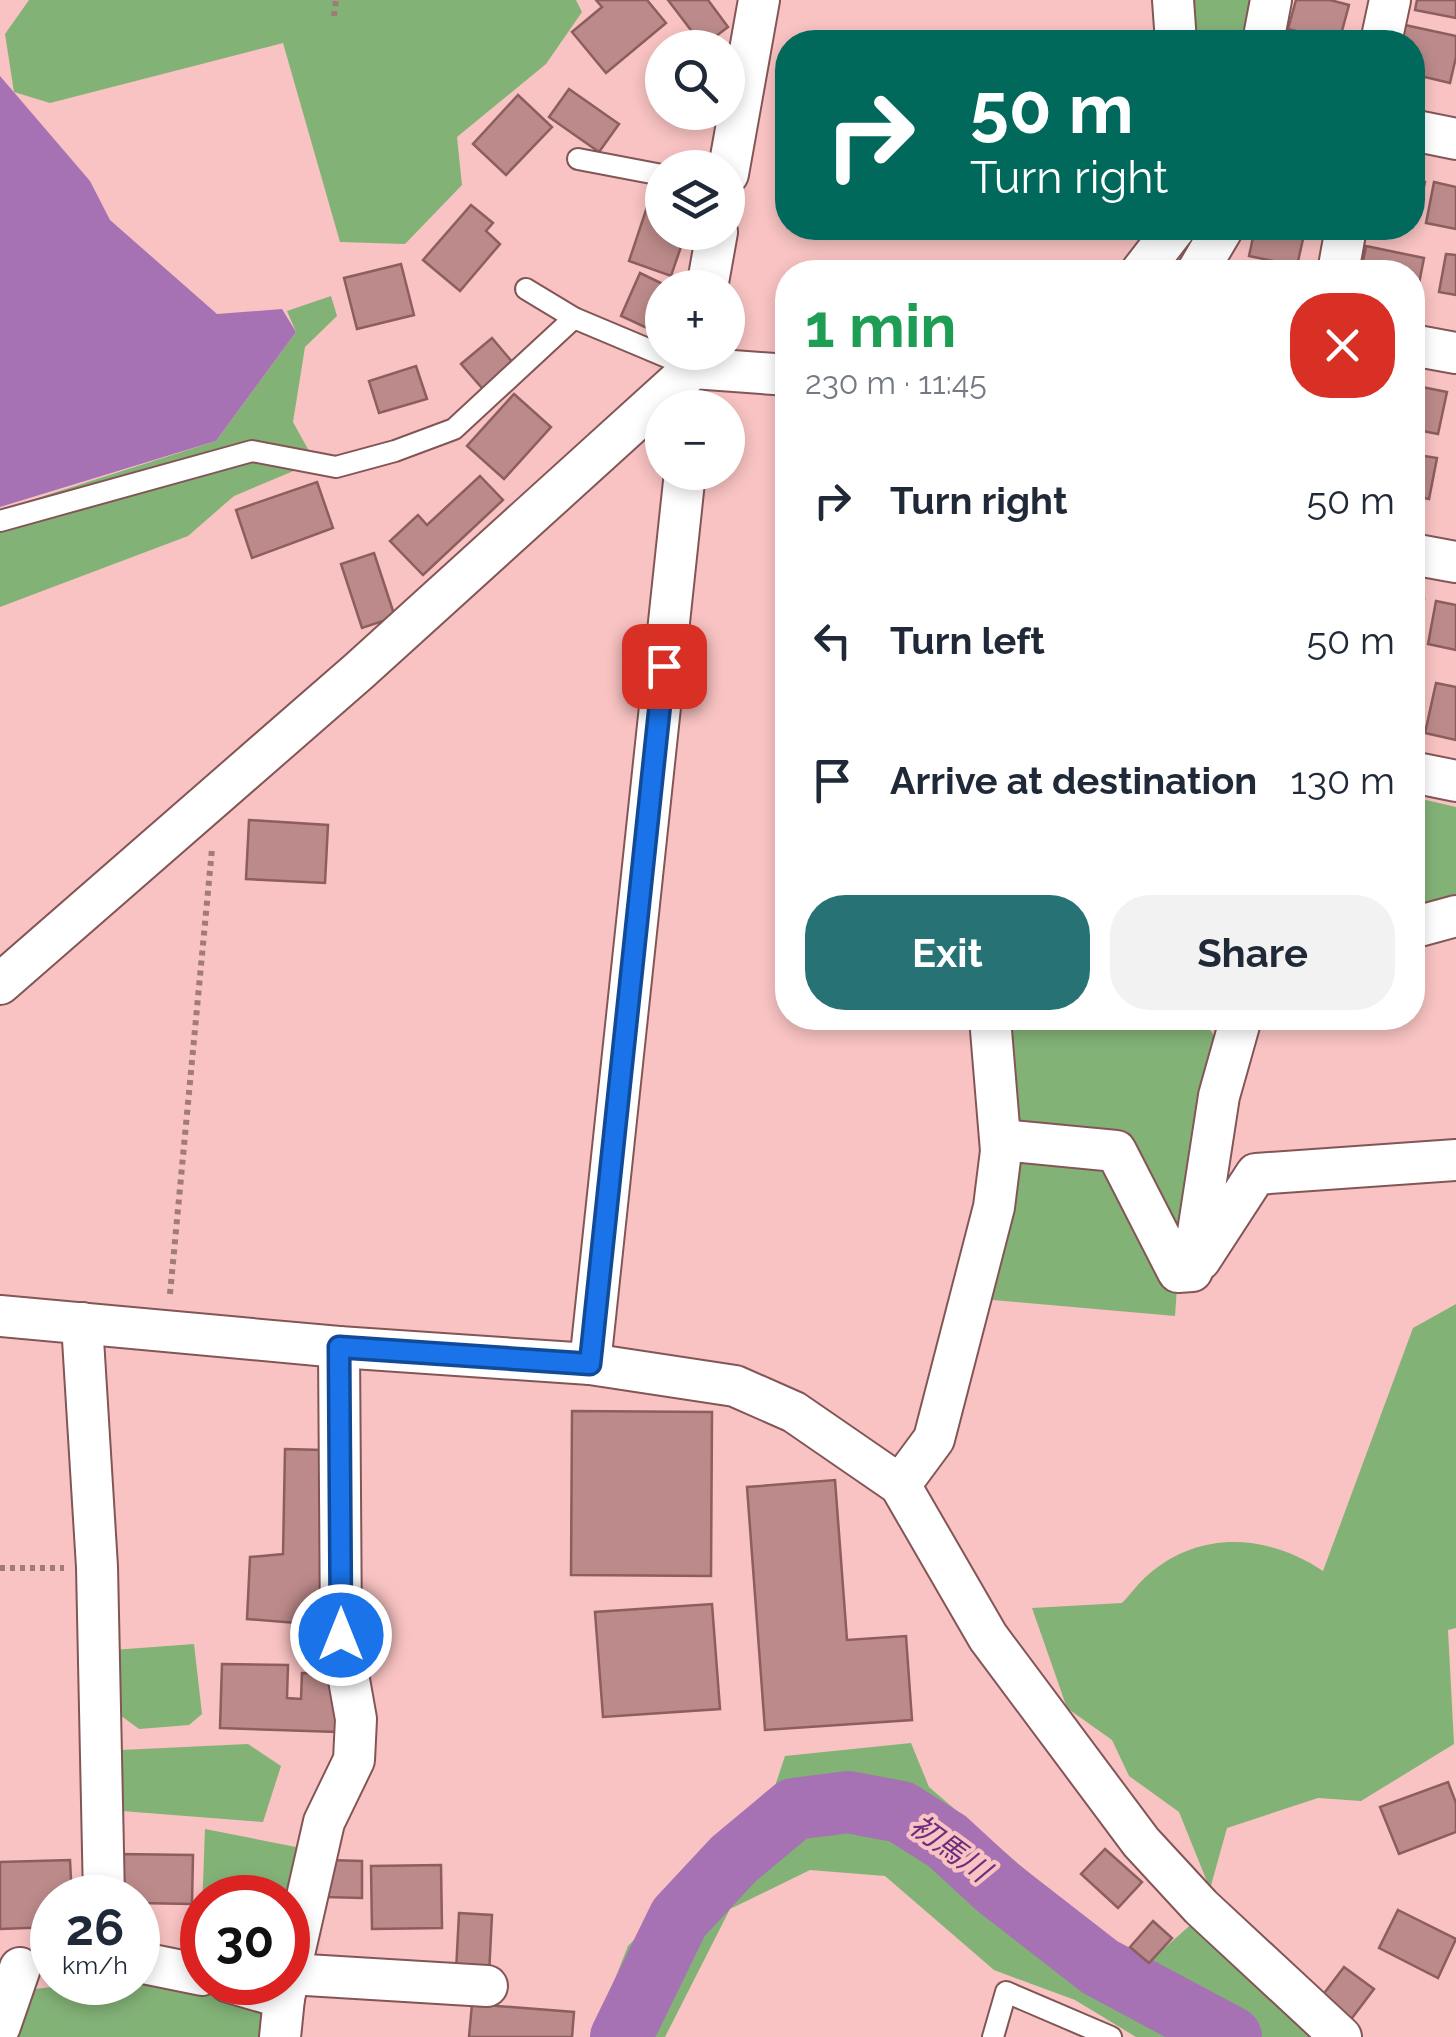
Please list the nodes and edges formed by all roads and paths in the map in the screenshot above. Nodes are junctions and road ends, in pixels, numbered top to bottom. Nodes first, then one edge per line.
1 (336, 0) edge
2 (759, 0) edge
3 (1172, 0) edge
4 (1271, 0) edge
5 (1390, 0) edge
6 (334, 16) dead end
7 (1175, 30) edge
8 (1265, 30) edge
9 (1384, 30) edge
10 (1425, 132) edge
11 (1456, 138) edge
12 (732, 150) edge
13 (578, 159) dead end
14 (645, 172) edge
15 (1166, 240) edge
16 (1150, 260) edge
17 (526, 289) dead end
18 (574, 318) junction
19 (645, 343) edge
20 (1425, 347) edge
21 (1456, 353) edge
22 (745, 368) edge
23 (683, 370) edge
24 (775, 373) edge
25 (683, 490) edge
26 (0, 521) edge
27 (1425, 556) edge
28 (1456, 562) edge
29 (1425, 775) edge
30 (1456, 781) edge
31 (217, 793) junction
32 (1456, 916) edge
33 (1425, 924) edge
34 (0, 984) edge
35 (991, 1030) edge
36 (1237, 1030) edge
37 (1001, 1140) junction
38 (1456, 1160) edge
39 (1192, 1271) junction
40 (0, 1316) edge
41 (82, 1323) junction
42 (167, 1331) junction
43 (339, 1347) junction
44 (590, 1364) junction
45 (900, 1484) junction
46 (0, 1568) edge
47 (97, 1568) junction
48 (104, 1875) edge
49 (310, 1887) edge
50 (24, 1968) edge
51 (487, 1986) dead end
52 (310, 2001) edge
53 (0, 2026) edge
54 (993, 2037) edge
55 (1111, 2037) edge
56 (1340, 2037) edge

1 - 6 path
2 - 12 street
3 - 7 street
4 - 8 street
5 - 9 street
10 - 11 street
13 - 14 lane
15 - 16 street
17 - 18 lane
18 - 19 lane
18 - 26 lane
20 - 21 street
22 - 24 street
23 - 31 street
25 - 44 street
27 - 28 street
29 - 30 street
31 - 34 street
31 - 42 path
32 - 33 street
35 - 37 street
36 - 39 street
37 - 39 street
37 - 45 street
38 - 39 street
40 - 41 street
41 - 42 street
41 - 47 street
42 - 43 street
43 - 44 street
43 - 49 street
44 - 45 street
45 - 56 street
46 - 47 path
47 - 48 street
50 - 53 street
51 - 52 street
54 - 55 lane

